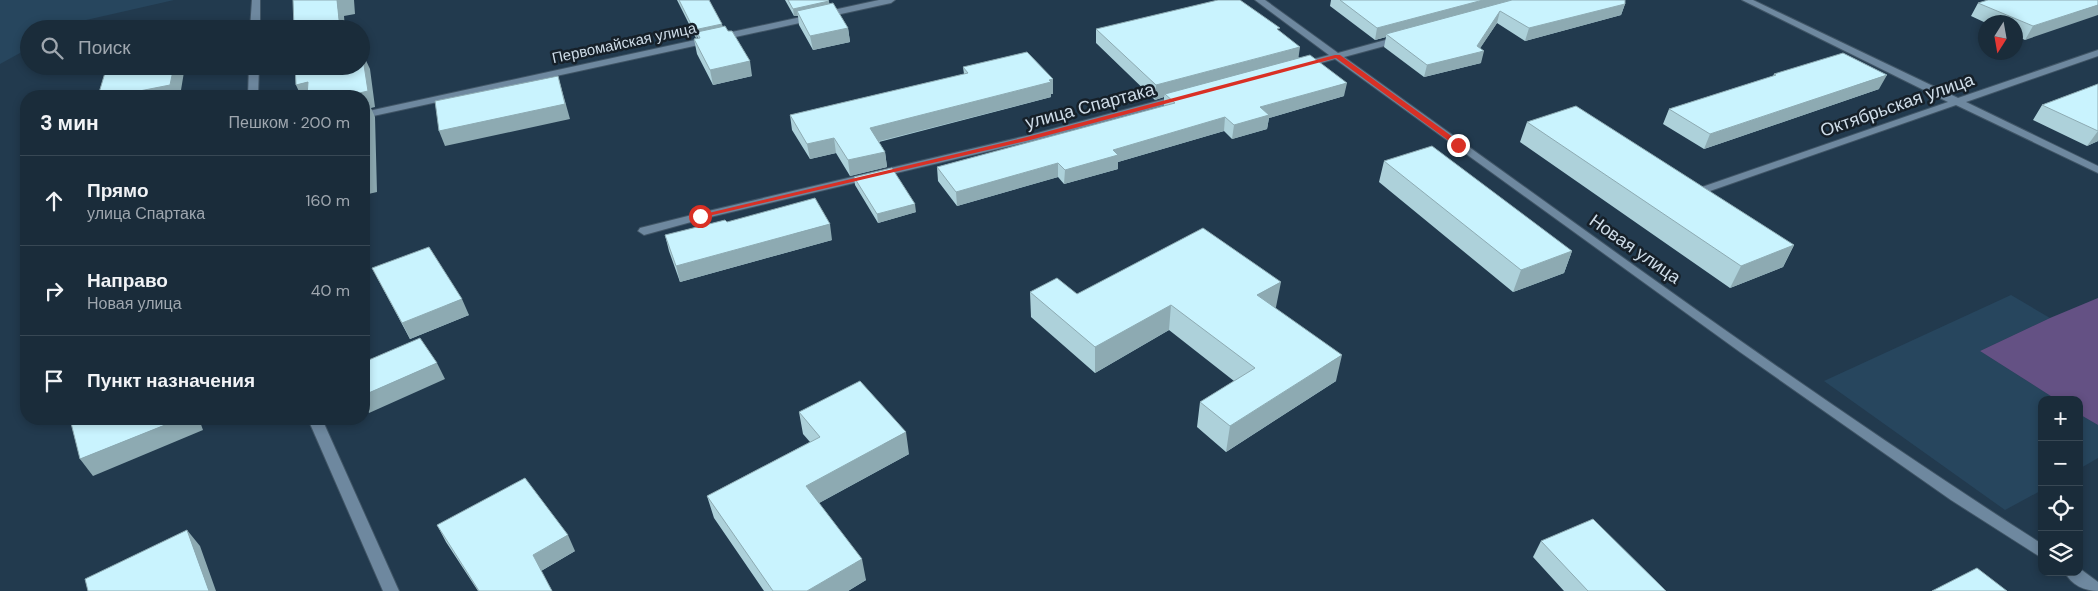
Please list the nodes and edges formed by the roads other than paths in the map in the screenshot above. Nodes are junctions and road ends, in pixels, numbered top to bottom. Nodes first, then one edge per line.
1 (256, 0) edge
2 (891, 0) edge
3 (1259, 0) edge
4 (1746, 0) edge
5 (255, 20) edge
6 (1412, 36) edge
7 (2098, 52) edge
8 (1338, 56) junction
9 (1291, 69) edge
10 (254, 75) edge
11 (253, 90) edge
12 (1188, 96) edge
13 (1956, 102) junction
14 (370, 114) edge
15 (2098, 170) edge
16 (1706, 189) edge
17 (644, 231) dead end
18 (318, 425) edge
19 (2038, 550) edge
20 (2078, 576) edge
21 (390, 591) edge
22 (2098, 591) edge

1 - 5 street
2 - 14 street, Первомайская улица
3 - 8 street, Новая улица
4 - 13 street
6 - 8 street
7 - 13 street, Октябрьская улица
8 - 9 street
8 - 19 street, Новая улица
10 - 11 street
12 - 17 street, улица Спартака
13 - 15 street
13 - 16 street, Октябрьская улица
18 - 21 street
20 - 22 street

